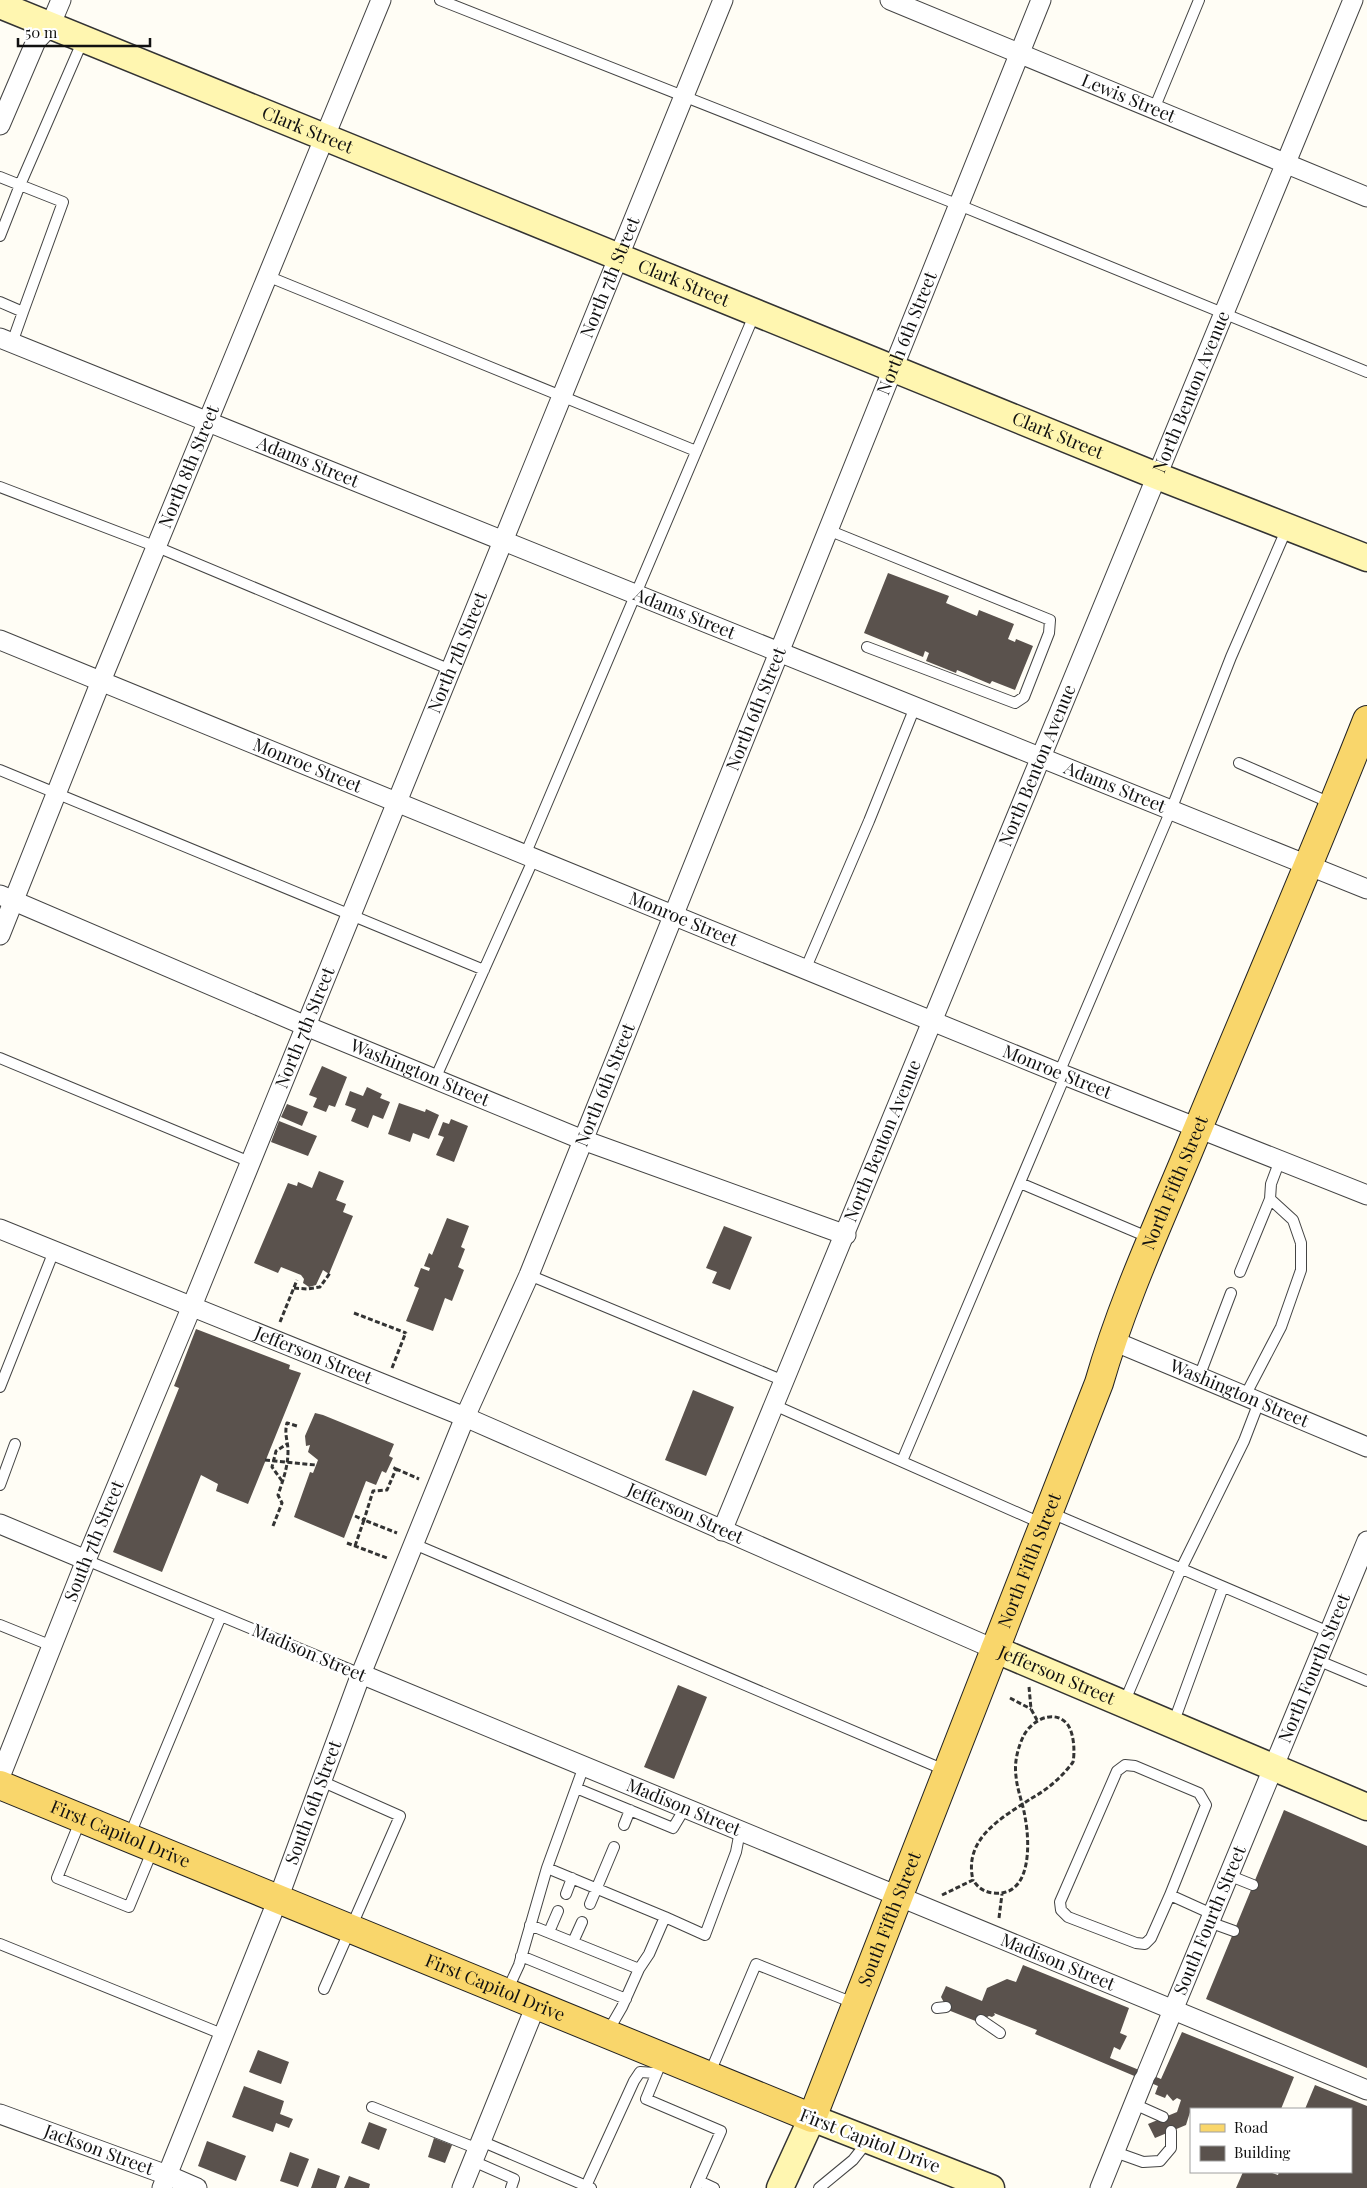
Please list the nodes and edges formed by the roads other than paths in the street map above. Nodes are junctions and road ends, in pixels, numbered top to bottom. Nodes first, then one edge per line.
1 (61, 0) edge
2 (381, 0) edge
3 (440, 0) edge
4 (723, 0) edge
5 (890, 0) edge
6 (1041, 0) edge
7 (1199, 0) edge
8 (1353, 0) edge
9 (0, 5) edge
10 (50, 26) junction
11 (83, 40) junction
12 (1020, 54) junction
13 (684, 97) junction
14 (1154, 109) junction
15 (0, 125) edge
16 (325, 136) junction
17 (1286, 164) junction
18 (0, 177) edge
19 (20, 185) junction
20 (1367, 197) edge
21 (958, 205) junction
22 (0, 236) edge
23 (619, 256) junction
24 (267, 276) junction
25 (0, 302) edge
26 (23, 312) junction
27 (755, 312) junction
28 (1224, 314) junction
29 (6, 341) edge
30 (893, 368) junction
31 (1367, 372) edge
32 (562, 397) junction
33 (208, 422) junction
34 (696, 451) junction
35 (1157, 476) junction
36 (0, 486) edge
37 (1287, 526) junction
38 (828, 530) junction
39 (503, 541) junction
40 (156, 547) junction
41 (1367, 558) edge
42 (636, 594) junction
43 (0, 640) edge
44 (867, 647) dead end
45 (779, 652) junction
46 (450, 670) junction
47 (101, 681) junction
48 (915, 707) junction
49 (1365, 728) edge
50 (1041, 758) junction
51 (1239, 764) dead end
52 (0, 770) edge
53 (58, 793) junction
54 (397, 802) junction
55 (1334, 804) junction
56 (1171, 810) junction
57 (529, 856) junction
58 (1310, 866) junction
59 (1367, 889) edge
60 (7, 898) edge
61 (351, 915) junction
62 (673, 915) junction
63 (0, 935) edge
64 (484, 970) junction
65 (805, 970) junction
66 (932, 1022) junction
67 (306, 1026) junction
68 (0, 1058) edge
69 (1062, 1075) junction
70 (435, 1079) junction
71 (1198, 1128) junction
72 (583, 1140) junction
73 (1280, 1160) junction
74 (250, 1162) junction
75 (1020, 1183) junction
76 (1367, 1195) edge
77 (1270, 1199) junction
78 (0, 1229) edge
79 (846, 1235) junction
80 (1152, 1239) junction
81 (54, 1251) junction
82 (1240, 1272) dead end
83 (529, 1275) junction
84 (1231, 1292) dead end
85 (192, 1306) junction
86 (1111, 1340) junction
87 (3, 1370) edge
88 (1199, 1377) junction
89 (784, 1381) junction
90 (0, 1387) edge
91 (1252, 1399) junction
92 (774, 1405) junction
93 (465, 1417) junction
94 (15, 1444) dead end
95 (1367, 1447) edge
96 (902, 1461) junction
97 (0, 1485) edge
98 (1046, 1518) junction
99 (0, 1524) edge
100 (722, 1531) junction
101 (1367, 1541) edge
102 (414, 1544) junction
103 (86, 1560) junction
104 (1182, 1569) junction
105 (1223, 1587) junction
106 (221, 1616) junction
107 (0, 1625) edge
108 (1329, 1632) junction
109 (52, 1646) junction
110 (994, 1648) junction
111 (1317, 1660) junction
112 (361, 1674) junction
113 (1367, 1681) edge
114 (1124, 1703) junction
115 (1173, 1724) junction
116 (584, 1766) junction
117 (1274, 1768) junction
118 (947, 1772) junction
119 (0, 1778) edge
120 (321, 1781) junction
121 (0, 1785) edge
122 (576, 1788) junction
123 (1367, 1807) edge
124 (684, 1808) junction
125 (630, 1810) junction
126 (81, 1818) junction
127 (624, 1825) dead end
128 (740, 1831) junction
129 (141, 1842) junction
130 (614, 1848) dead end
131 (547, 1868) junction
132 (1228, 1875) junction
133 (572, 1878) junction
134 (1253, 1885) dead end
135 (596, 1889) junction
136 (566, 1894) dead end
137 (900, 1895) junction
138 (1170, 1895) junction
139 (278, 1899) junction
140 (590, 1904) dead end
141 (558, 1911) dead end
142 (665, 1918) junction
143 (1211, 1918) junction
144 (582, 1922) dead end
145 (530, 1924) junction
146 (351, 1928) junction
147 (1234, 1931) dead end
148 (550, 1932) junction
149 (573, 1942) junction
150 (0, 1944) edge
151 (521, 1956) junction
152 (639, 1969) junction
153 (324, 1990) dead end
154 (506, 1992) junction
155 (626, 2000) junction
156 (857, 2004) junction
157 (536, 2005) junction
158 (1173, 2009) junction
159 (981, 2020) dead end
160 (1000, 2033) dead end
161 (222, 2034) junction
162 (607, 2034) junction
163 (659, 2065) junction
164 (709, 2076) junction
165 (1367, 2090) edge
166 (1134, 2104) junction
167 (372, 2107) dead end
168 (0, 2114) edge
169 (1163, 2117) dead end
170 (812, 2118) junction
171 (1171, 2132) dead end
172 (868, 2140) junction
173 (477, 2151) junction
174 (1115, 2152) junction
175 (165, 2181) edge
176 (697, 2185) edge
177 (980, 2186) edge
178 (589, 2187) edge
179 (197, 2188) edge
180 (462, 2188) edge
181 (511, 2188) edge
182 (714, 2188) edge
183 (780, 2188) edge
184 (819, 2188) edge
185 (1100, 2188) edge

1 - 10 street
2 - 16 street, North 8th Street
3 - 13 lane
4 - 13 street, North 7th Street
5 - 12 street, Lewis Street
6 - 12 street, North 6th Street
7 - 14 lane
8 - 17 street, North Benton Avenue
9 - 10 main road, Clark Street
10 - 11 main road, Clark Street
10 - 15 street
11 - 16 main road, Clark Street
11 - 19 lane
12 - 14 street, Lewis Street
12 - 21 street, North 6th Street
13 - 21 lane
13 - 23 street, North 7th Street
14 - 17 street, Lewis Street
16 - 23 main road, Clark Street
16 - 24 street, North 8th Street
17 - 20 street, Lewis Street
17 - 28 street, North Benton Avenue
18 - 19 lane
19 - 22 lane
19 - 26 lane
21 - 28 lane
21 - 30 street, North 6th Street
23 - 27 main road, Clark Street
23 - 32 street, North 7th Street
24 - 32 lane
24 - 33 street, North 8th Street
25 - 26 lane
26 - 29 lane
27 - 30 main road, Clark Street
27 - 34 lane
28 - 31 lane
28 - 35 street, North Benton Avenue
29 - 33 street, Adams Street
30 - 35 main road, Clark Street
30 - 38 street, North 6th Street
32 - 34 lane
32 - 39 street, North 7th Street
33 - 39 street, Adams Street
33 - 40 street, North 8th Street
34 - 42 lane
35 - 37 main road, Clark Street
35 - 50 street, North Benton Avenue
36 - 40 lane
37 - 41 main road, Clark Street
37 - 56 lane
38 - 44 lane
38 - 45 street, North 6th Street
39 - 42 street, Adams Street
39 - 46 street, North 7th Street
40 - 46 lane
40 - 47 street, North 8th Street
42 - 45 street, Adams Street
42 - 57 lane
43 - 47 street, Monroe Street
45 - 48 street, Adams Street
45 - 62 street, North 6th Street
46 - 54 street, North 7th Street
47 - 53 street, North 8th Street
47 - 54 street, Monroe Street
48 - 50 street, Adams Street
48 - 65 lane
49 - 55 main road, North Fifth Street
50 - 56 street, Adams Street
50 - 66 street, North Benton Avenue
51 - 55 lane
52 - 53 lane
53 - 60 street, North 8th Street
53 - 61 lane
54 - 57 street, Monroe Street
54 - 61 street, North 7th Street
55 - 58 main road, North Fifth Street
56 - 58 street, Adams Street
56 - 69 lane
57 - 62 street, Monroe Street
57 - 64 lane
58 - 59 street, Adams Street
58 - 71 main road, North Fifth Street
60 - 63 street, North 8th Street
60 - 67 street, Washington Street
61 - 64 lane
61 - 67 street, North 7th Street
62 - 65 street, Monroe Street
62 - 72 street, North 6th Street
64 - 70 lane
65 - 66 street, Monroe Street
66 - 69 street, Monroe Street
66 - 79 street, North Benton Avenue
67 - 70 street, Washington Street
67 - 74 street, North 7th Street
68 - 74 lane
69 - 71 street, Monroe Street
69 - 75 lane
70 - 72 street, Washington Street
71 - 73 street, Monroe Street
71 - 80 main road, North Fifth Street
72 - 79 street, Washington Street
72 - 83 street, North 6th Street
73 - 76 street, Monroe Street
73 - 77 lane
74 - 85 street, North 7th Street
75 - 80 lane
75 - 96 lane
77 - 82 lane
77 - 91 lane
78 - 81 street, Jefferson Street
79 - 89 street, North Benton Avenue
80 - 86 main road, North Fifth Street
81 - 85 street, Jefferson Street
81 - 87 lane
83 - 89 lane
83 - 93 street, North 6th Street
84 - 88 lane
85 - 93 street, Jefferson Street
85 - 103 street, South 7th Street
86 - 88 street, Washington Street
86 - 98 main road, North Fifth Street
87 - 90 lane
88 - 91 street, Washington Street
89 - 92 street, North Benton Avenue
91 - 95 street, Washington Street
91 - 104 lane
92 - 96 lane
92 - 100 street, North Benton Avenue
93 - 100 street, Jefferson Street
93 - 102 street, South 6th Street
94 - 97 lane
96 - 98 lane
98 - 104 lane
98 - 110 main road, North Fifth Street
99 - 103 street, Madison Street
100 - 110 street, Jefferson Street
101 - 108 street, North Fourth Street
102 - 112 street, South 6th Street
102 - 118 lane
103 - 106 lane, Madison Street
103 - 109 street, South 7th Street
104 - 105 lane
104 - 114 lane
105 - 108 lane
105 - 115 lane
106 - 112 lane, Madison Street
106 - 129 lane
107 - 109 lane
108 - 111 street, North Fourth Street
109 - 119 street, South 7th Street
110 - 114 main road, Jefferson Street
110 - 118 main road, South Fifth Street
111 - 113 lane
111 - 117 street, North Fourth Street
112 - 116 street, Madison Street
112 - 120 street, South 6th Street
114 - 115 main road, Jefferson Street
115 - 117 main road, Jefferson Street
116 - 122 lane
116 - 124 street, Madison Street
117 - 123 main road, Jefferson Street
117 - 132 street, South Fourth Street
118 - 137 main road, South Fifth Street
120 - 139 street, South 6th Street
120 - 146 lane
121 - 126 main road, First Capitol Drive
122 - 125 lane
122 - 131 lane
124 - 125 lane
124 - 128 street, Madison Street
125 - 127 lane
126 - 129 main road, First Capitol Drive
126 - 129 lane
128 - 137 street, Madison Street
128 - 142 lane
129 - 139 main road, First Capitol Drive
130 - 135 lane
131 - 133 lane
131 - 145 lane
132 - 134 lane
132 - 143 street, South Fourth Street
133 - 135 lane
133 - 136 lane
135 - 140 lane
135 - 142 lane
137 - 156 main road, South Fifth Street
137 - 158 street, Madison Street
138 - 138 lane
138 - 143 lane
139 - 146 main road, First Capitol Drive
139 - 161 street, South 6th Street
141 - 148 lane
142 - 152 lane
143 - 147 lane
143 - 158 street, South Fourth Street
144 - 149 lane
145 - 148 lane
145 - 151 lane
146 - 153 lane
146 - 154 main road, First Capitol Drive
148 - 149 lane
149 - 152 lane
150 - 161 lane
151 - 154 lane
151 - 155 lane
152 - 155 lane
154 - 157 main road, First Capitol Drive
155 - 162 lane
156 - 164 lane
156 - 170 main road, South Fifth Street
157 - 162 main road, First Capitol Drive
157 - 173 street
158 - 165 street, Madison Street
158 - 166 street, South Fourth Street
159 - 160 lane
161 - 175 street, South 6th Street
162 - 163 main road, First Capitol Drive
163 - 164 main road, First Capitol Drive
163 - 176 lane
163 - 178 lane
164 - 170 main road, First Capitol Drive
166 - 169 lane
166 - 174 street, South Fourth Street
167 - 173 lane
168 - 175 street, Jackson Street
170 - 172 main road, First Capitol Drive
170 - 183 main road, South Fifth Street
171 - 174 lane
172 - 177 main road, First Capitol Drive
172 - 184 lane
173 - 178 lane
173 - 180 street
173 - 181 lane
174 - 185 street, South Fourth Street
175 - 179 street, Jackson Street
176 - 182 lane

